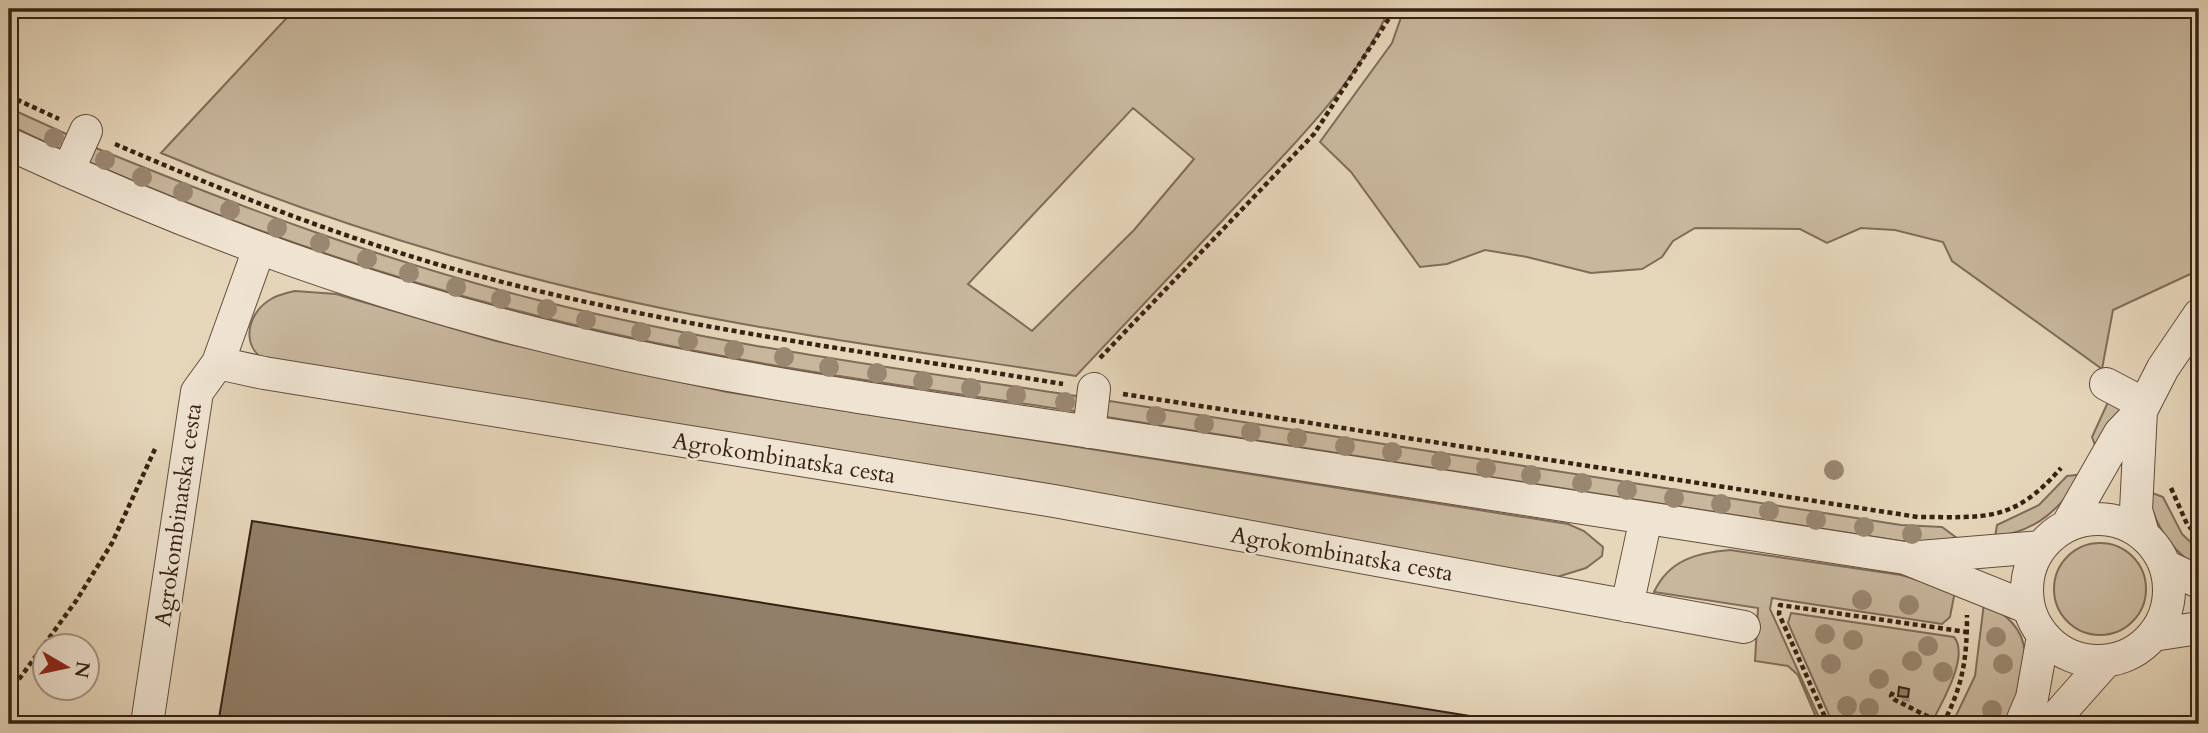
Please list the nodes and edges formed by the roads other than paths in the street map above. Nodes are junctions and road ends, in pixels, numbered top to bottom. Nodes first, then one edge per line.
1 (86, 131) road end
2 (9, 144) edge
3 (68, 171) junction
4 (259, 249) junction
5 (2199, 315) edge
6 (218, 363) junction
7 (2106, 384) dead end
8 (1094, 389) road end
9 (2143, 407) junction
10 (1089, 432) junction
11 (1646, 518) junction
12 (2068, 524) junction
13 (2143, 534) junction
14 (2040, 547) junction
15 (1905, 558) junction
16 (2165, 566) junction
17 (2199, 582) edge
18 (1627, 606) junction
19 (2029, 608) junction
20 (1744, 627) dead end
21 (2199, 628) edge
22 (2153, 635) junction
23 (2043, 636) junction
24 (2106, 661) junction
25 (147, 724) edge
26 (2021, 724) edge
27 (2050, 724) edge

1 - 3 street
2 - 3 street
3 - 4 street
4 - 6 street
4 - 10 street
5 - 9 street
6 - 18 street, Agrokombinatska cesta
6 - 25 street, Agrokombinatska cesta
7 - 9 street
8 - 10 street
9 - 12 street
9 - 13 street
10 - 11 street
11 - 15 street
11 - 18 street
12 - 13 street
12 - 14 street
13 - 16 street
14 - 15 street
14 - 19 street
15 - 19 street
16 - 17 street
16 - 22 street
18 - 20 street, Agrokombinatska cesta
19 - 23 street
21 - 22 street
22 - 24 street
23 - 24 street
23 - 26 street
24 - 27 street

